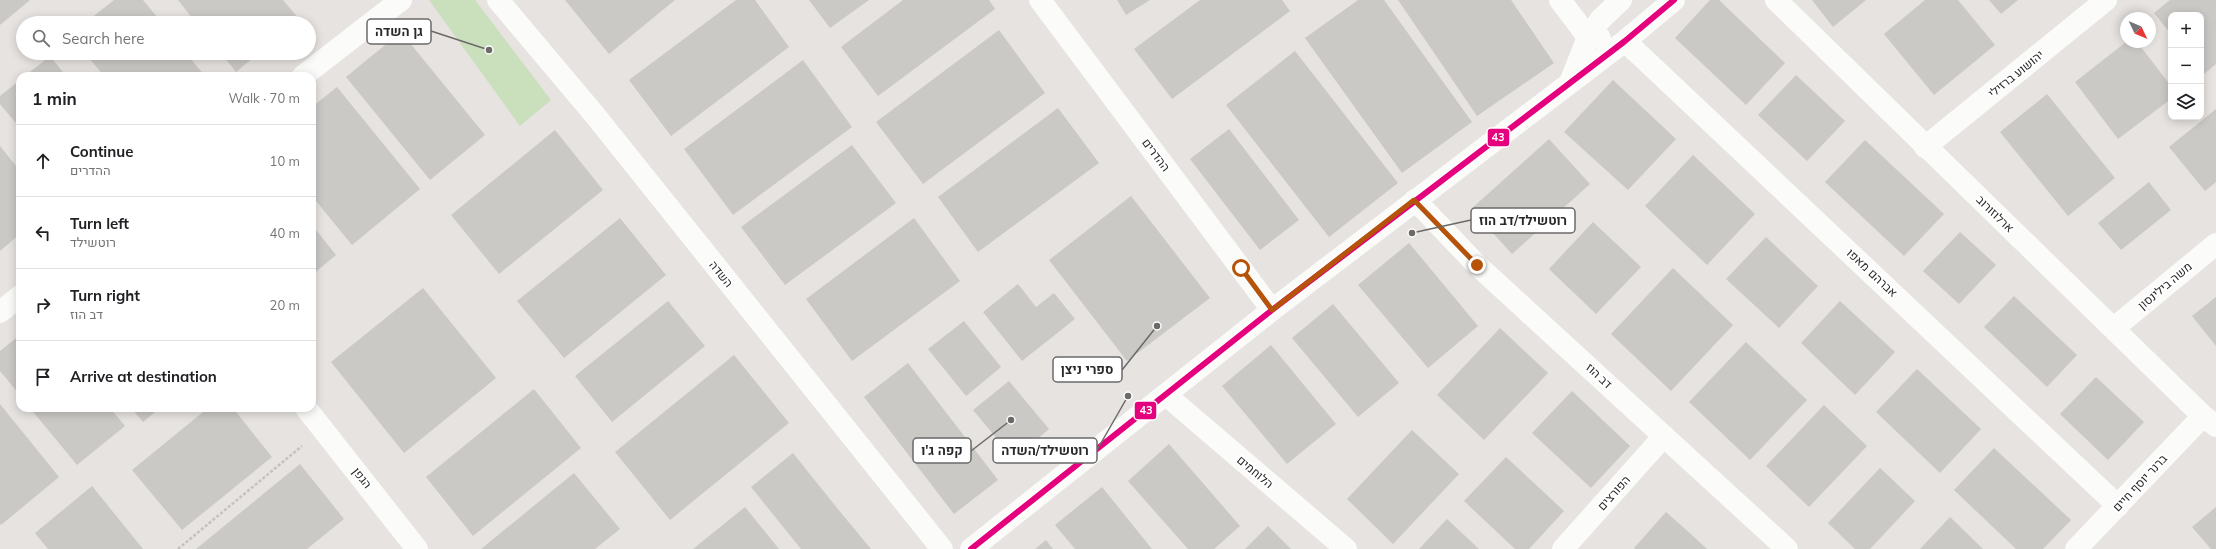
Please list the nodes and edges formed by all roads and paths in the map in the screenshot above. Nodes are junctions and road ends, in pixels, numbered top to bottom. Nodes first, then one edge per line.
1 (401, 0) edge
2 (498, 0) edge
3 (1040, 0) edge
4 (1560, 0) edge
5 (1674, 0) edge
6 (1776, 0) edge
7 (2106, 0) edge
8 (1616, 1) edge
9 (1588, 37) junction
10 (1625, 41) junction
11 (308, 72) edge
12 (1571, 80) junction
13 (1925, 147) junction
14 (1414, 200) junction
15 (2216, 244) edge
16 (16, 299) edge
17 (1272, 310) junction
18 (0, 312) edge
19 (2114, 328) junction
20 (1166, 395) junction
21 (309, 412) edge
22 (2210, 421) edge
23 (323, 428) junction
24 (1664, 436) junction
25 (2118, 506) junction
26 (178, 549) edge
27 (417, 549) edge
28 (942, 549) edge
29 (971, 549) edge
30 (1346, 549) edge
31 (1563, 549) edge
32 (1787, 549) edge
33 (2076, 549) edge

1 - 11 street
2 - 28 street, השדה
3 - 17 street, ההדרים
4 - 9 street
5 - 10 street
6 - 13 street, ארלוזורוב
7 - 13 street, יהושוע ברזילי
8 - 9 street
8 - 10 street
9 - 10 street
9 - 12 street
10 - 12 street
10 - 25 street, אברהם מאפו
12 - 14 street
13 - 19 street, ארלוזורוב
14 - 17 street
14 - 24 street, דב הוז
15 - 19 street, משה בילינסון
16 - 18 street
17 - 20 street
19 - 22 street, ארלוזורוב
20 - 29 street
20 - 30 street, הלוחמים
21 - 23 street, הגפן
22 - 25 street, ברנר יוסף חיים
23 - 26 path
23 - 27 street, הגפן
24 - 31 street, הפורצים
24 - 32 street, דב הוז
25 - 33 street, ברנר יוסף חיים

